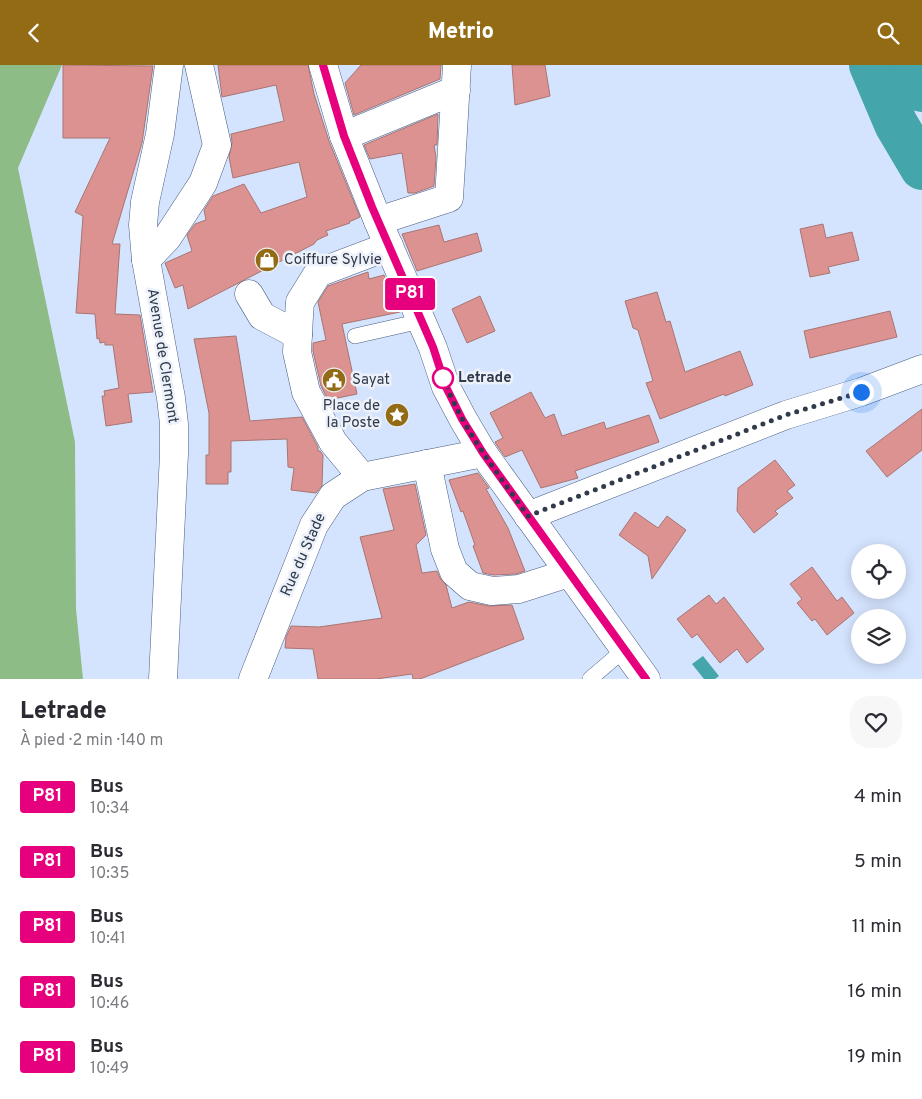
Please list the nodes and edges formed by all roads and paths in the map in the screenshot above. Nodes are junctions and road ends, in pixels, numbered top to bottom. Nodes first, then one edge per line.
1 (169, 65) edge
2 (199, 65) edge
3 (323, 65) edge
4 (456, 77) edge
5 (344, 136) junction
6 (378, 221) junction
7 (389, 246) junction
8 (146, 260) junction
9 (249, 294) dead end
10 (421, 321) junction
11 (298, 335) junction
12 (354, 336) dead end
13 (922, 369) edge
14 (483, 453) junction
15 (428, 464) junction
16 (362, 477) junction
17 (528, 516) junction
18 (569, 573) junction
19 (625, 649) junction
20 (163, 679) edge
21 (253, 679) edge
22 (590, 679) edge
23 (646, 679) edge

1 - 8 street, Avenue de Clermont
2 - 8 street
3 - 5 street
4 - 5 street
4 - 6 street
5 - 6 street
6 - 7 street
7 - 10 street
7 - 11 street
8 - 20 street, Avenue de Clermont
9 - 11 street
10 - 12 lane
10 - 14 street
11 - 16 street
13 - 17 street
14 - 15 street, Rue du Stade
14 - 17 street
15 - 16 street, Rue du Stade
15 - 18 street
16 - 21 street, Rue du Stade
17 - 18 street
18 - 19 street
19 - 22 lane
19 - 23 street

